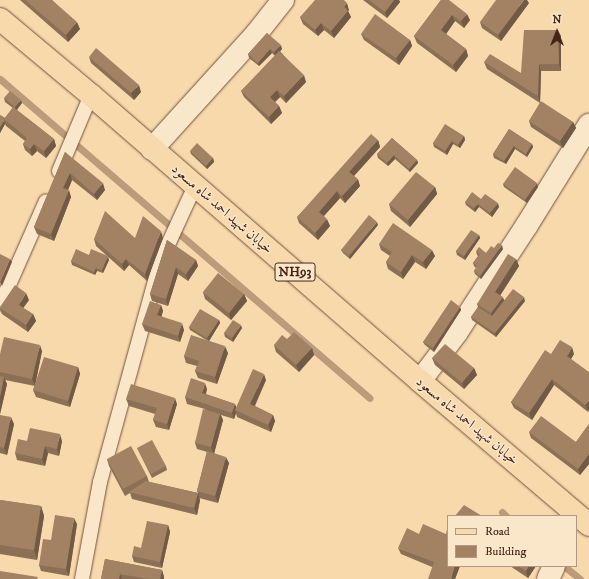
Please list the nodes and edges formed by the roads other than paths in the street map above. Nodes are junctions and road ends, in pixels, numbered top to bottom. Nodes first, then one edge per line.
1 (283, 0) edge
2 (0, 20) edge
3 (91, 95) junction
4 (589, 125) edge
5 (152, 150) junction
6 (195, 186) junction
7 (1, 303) edge
8 (420, 381) junction
9 (574, 515) edge
10 (554, 567) edge
11 (82, 579) edge
12 (548, 579) edge

1 - 5 street
2 - 3 main road, خیابان شهید احمد شاه مسعود / NH93
3 - 5 main road, خیابان شهید احمد شاه مسعود / NH93
3 - 7 lane
4 - 8 street
5 - 6 main road, خیابان شهید احمد شاه مسعود / NH93
6 - 8 main road, خیابان شهید احمد شاه مسعود / NH93
6 - 11 lane
8 - 9 main road, خیابان شهید احمد شاه مسعود / NH93
10 - 12 street

